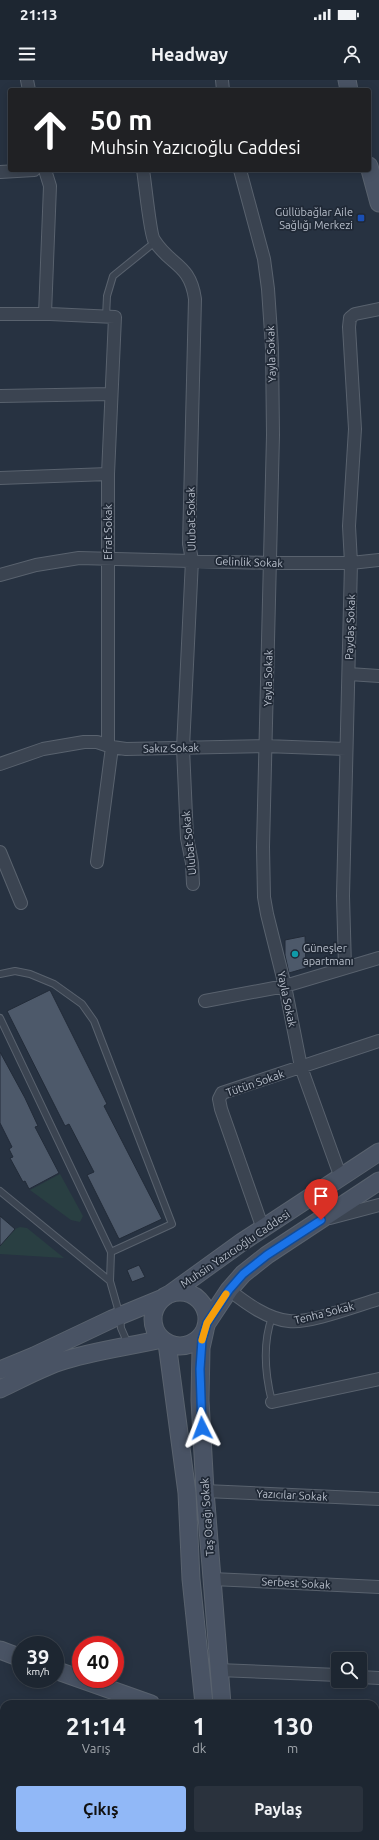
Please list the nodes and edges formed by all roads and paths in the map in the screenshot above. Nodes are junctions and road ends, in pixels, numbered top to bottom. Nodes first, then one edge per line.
1 (46, 172) edge
2 (143, 172) edge
3 (241, 172) edge
4 (371, 172) edge
5 (379, 203) edge
6 (155, 242) junction
7 (379, 309) edge
8 (0, 314) edge
9 (45, 314) junction
10 (110, 317) junction
11 (111, 394) junction
12 (0, 396) edge
13 (108, 474) junction
14 (0, 478) edge
15 (108, 558) junction
16 (192, 560) junction
17 (379, 560) edge
18 (352, 563) junction
19 (270, 564) junction
20 (0, 575) edge
21 (349, 674) junction
22 (379, 676) edge
23 (265, 746) junction
24 (110, 747) junction
25 (183, 748) junction
26 (346, 749) junction
27 (0, 764) edge
28 (0, 852) edge
29 (97, 862) dead end
30 (193, 884) dead end
31 (21, 904) dead end
32 (379, 958) edge
33 (345, 967) junction
34 (0, 974) edge
35 (285, 986) junction
36 (205, 1001) dead end
37 (0, 1018) edge
38 (379, 1041) edge
39 (301, 1067) junction
40 (379, 1152) edge
41 (341, 1178) junction
42 (379, 1181) edge
43 (0, 1191) edge
44 (379, 1205) edge
45 (321, 1220) junction
46 (263, 1229) junction
47 (111, 1252) junction
48 (110, 1282) junction
49 (229, 1290) junction
50 (167, 1296) junction
51 (379, 1299) edge
52 (120, 1316) junction
53 (272, 1317) junction
54 (206, 1326) junction
55 (164, 1341) junction
56 (130, 1347) junction
57 (0, 1370) edge
58 (379, 1380) edge
59 (0, 1389) edge
60 (272, 1402) joint
61 (205, 1491) junction
62 (187, 1493) junction
63 (379, 1499) edge
64 (191, 1579) junction
65 (212, 1579) junction
66 (379, 1587) edge
67 (0, 1650) edge
68 (12, 1655) edge
69 (200, 1669) junction
70 (218, 1670) junction
71 (64, 1673) edge
72 (331, 1676) edge
73 (367, 1677) edge
74 (379, 1678) edge
75 (140, 1700) edge
76 (204, 1700) edge
77 (222, 1700) edge

1 - 9 street
2 - 6 street
3 - 19 street, Yayla Sokak
4 - 5 street
6 - 10 lane
6 - 16 street, Ulubat Sokak
7 - 18 street, Paydaş Sokak
8 - 9 street
9 - 10 street
10 - 11 street, Efrat Sokak
11 - 12 street
11 - 13 street, Efrat Sokak
13 - 14 street
13 - 15 street, Efrat Sokak
15 - 16 street, Gelinlik Sokak
15 - 20 street, Gelinlik Sokak
15 - 24 street, Efrat Sokak
16 - 19 street, Gelinlik Sokak
16 - 25 street, Ulubat Sokak
17 - 18 street, Gelinlik Sokak
18 - 19 street, Gelinlik Sokak
18 - 21 street, Paydaş Sokak
19 - 23 street, Yayla Sokak
21 - 22 street
21 - 26 street, Paydaş Sokak
23 - 25 street, Sakız Sokak
23 - 26 street, Sakız Sokak
23 - 35 street, Yayla Sokak
24 - 25 street, Sakız Sokak
24 - 27 street, Sakız Sokak
24 - 29 street, Efrat Sokak
25 - 30 street, Ulubat Sokak
26 - 33 street, Paydaş Sokak
28 - 31 street
32 - 33 street
33 - 35 street
34 - 47 lane
35 - 36 street
35 - 39 street, Yayla Sokak
37 - 47 lane
38 - 39 street, Tütün Sokak
39 - 41 street, Yayla Sokak
39 - 46 street, Tütün Sokak
40 - 41 street, Muhsin Yazıcıoğlu Caddesi
41 - 46 street, Muhsin Yazıcıoğlu Caddesi
42 - 45 street, Muhsin Yazıcıoğlu Caddesi
43 - 48 lane
44 - 45 street
45 - 49 street, Muhsin Yazıcıoğlu Caddesi
46 - 50 street, Muhsin Yazıcıoğlu Caddesi
47 - 48 lane
48 - 52 lane
49 - 53 street, Tenha Sokak
49 - 54 street, Muhsin Yazıcıoğlu Caddesi
50 - 52 street, Muhsin Yazıcıoğlu Caddesi
50 - 54 street
50 - 55 street
51 - 53 street, Tenha Sokak
52 - 56 lane
52 - 57 street, Muhsin Yazıcıoğlu Caddesi
53 - 60 lane
54 - 55 street
54 - 61 street, Taş Ocağı Sokak
55 - 56 street
55 - 62 street, Taş Ocağı Sokak
56 - 59 street
58 - 60 street
61 - 62 street
61 - 63 street, Yazıcılar Sokak
61 - 65 street, Taş Ocağı Sokak
62 - 64 street, Taş Ocağı Sokak
64 - 65 street
64 - 69 street, Taş Ocağı Sokak
65 - 66 street, Serbest Sokak
65 - 70 street, Taş Ocağı Sokak
67 - 68 street
69 - 70 street
69 - 76 street, Taş Ocağı Sokak
70 - 72 street
70 - 77 street, Taş Ocağı Sokak
71 - 75 street
73 - 74 street

